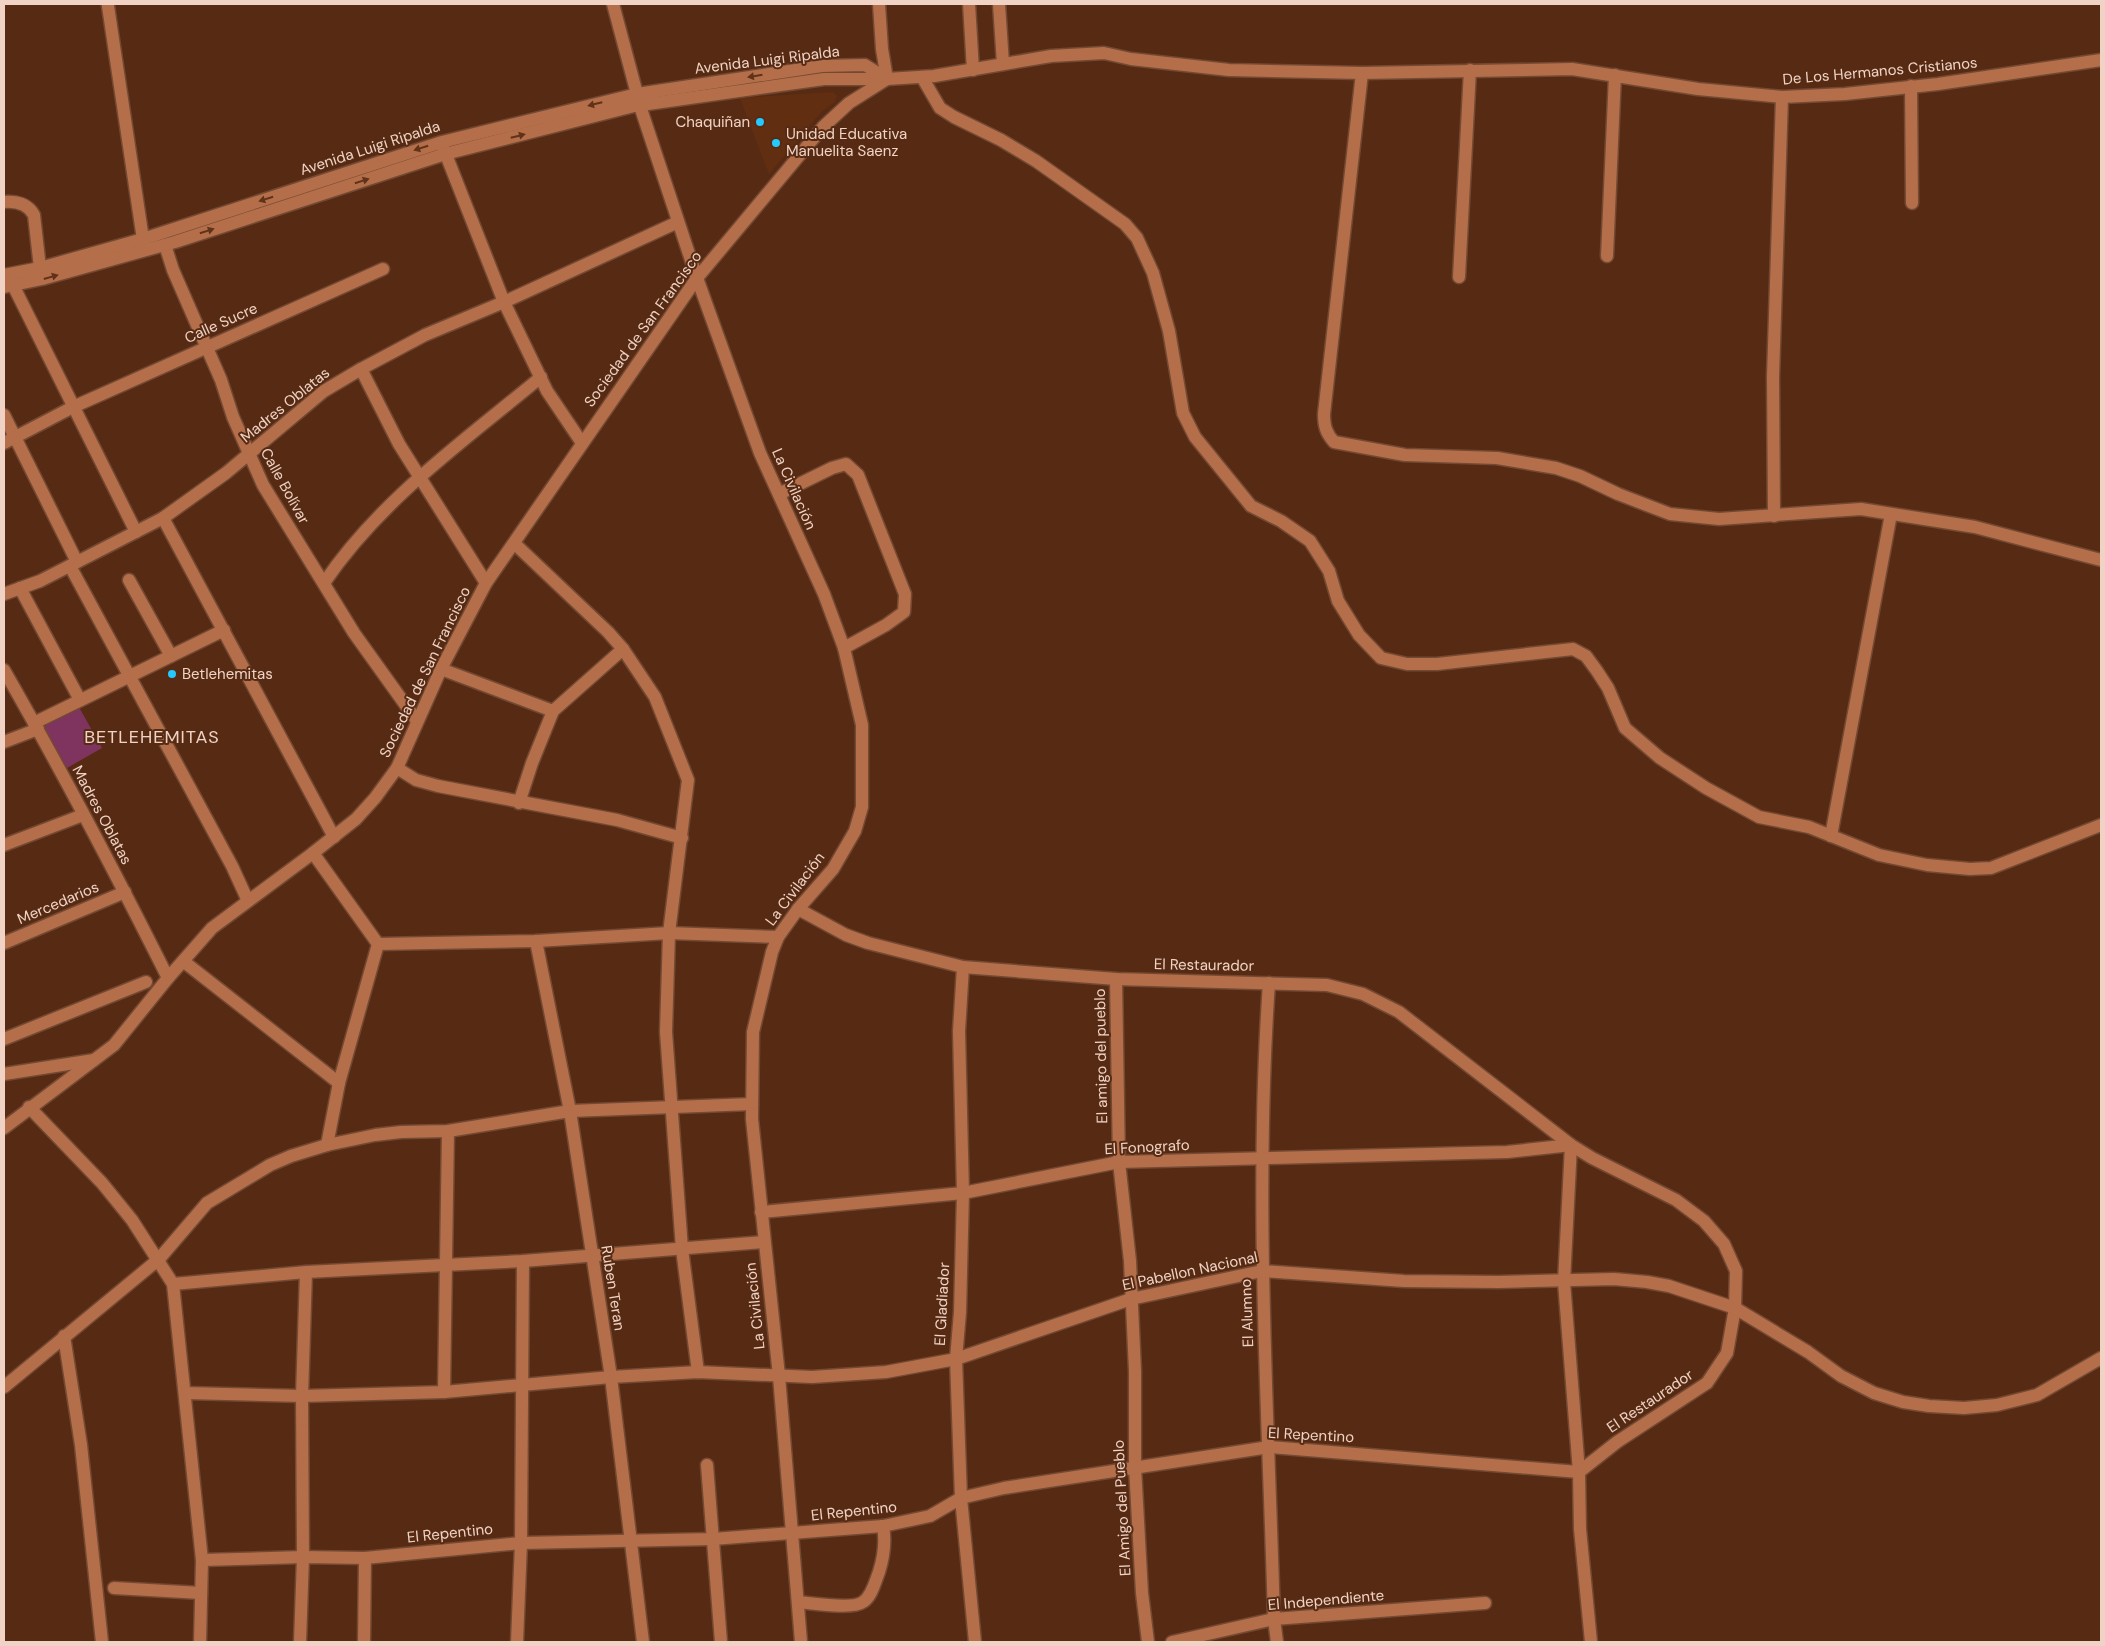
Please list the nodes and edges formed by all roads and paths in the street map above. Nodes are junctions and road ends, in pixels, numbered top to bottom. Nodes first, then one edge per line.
1 (613, 4) edge
2 (879, 4) edge
3 (969, 4) edge
4 (1000, 4) edge
5 (108, 6) dead end
6 (2101, 60) edge
7 (1003, 64) junction
8 (973, 70) junction
9 (1470, 70) junction
10 (1362, 73) junction
11 (1616, 76) junction
12 (922, 77) junction
13 (887, 79) junction
14 (1911, 86) junction
15 (1782, 97) junction
16 (638, 100) junction
17 (443, 148) junction
18 (4, 202) edge
19 (1912, 204) dead end
20 (678, 222) junction
21 (144, 245) junction
22 (165, 245) junction
23 (1607, 256) dead end
24 (40, 268) junction
25 (383, 269) dead end
26 (1459, 277) dead end
27 (697, 278) junction
28 (8, 280) edge
29 (504, 302) junction
30 (206, 347) junction
31 (361, 369) junction
32 (540, 377) junction
33 (73, 406) junction
34 (4, 415) edge
35 (9, 440) edge
36 (582, 443) junction
37 (249, 454) junction
38 (421, 477) junction
39 (779, 494) junction
40 (1891, 514) junction
41 (1774, 516) junction
42 (163, 518) junction
43 (136, 532) junction
44 (514, 544) junction
45 (2101, 560) edge
46 (73, 564) junction
47 (129, 580) dead end
48 (324, 583) junction
49 (486, 583) junction
50 (20, 588) junction
51 (5, 590) edge
52 (224, 630) junction
53 (844, 648) junction
54 (623, 649) junction
55 (171, 656) junction
56 (441, 669) junction
57 (4, 670) edge
58 (130, 676) junction
59 (80, 700) junction
60 (553, 711) junction
61 (418, 721) junction
62 (36, 726) junction
63 (4, 742) edge
64 (397, 768) junction
65 (519, 803) junction
66 (83, 816) junction
67 (2101, 824) edge
68 (1831, 836) junction
69 (334, 837) junction
70 (682, 838) junction
71 (4, 845) edge
72 (314, 853) junction
73 (125, 892) junction
74 (248, 900) junction
75 (798, 909) junction
76 (669, 933) junction
77 (778, 937) junction
78 (536, 941) junction
79 (4, 943) edge
80 (378, 944) junction
81 (183, 962) junction
82 (963, 967) junction
83 (168, 978) junction
84 (1116, 979) junction
85 (146, 982) dead end
86 (1269, 983) junction
87 (4, 1039) edge
88 (97, 1060) junction
89 (4, 1074) edge
90 (340, 1083) junction
91 (752, 1104) junction
92 (29, 1107) junction
93 (670, 1107) junction
94 (570, 1111) junction
95 (4, 1128) edge
96 (448, 1131) junction
97 (326, 1145) junction
98 (1571, 1145) junction
99 (1262, 1159) junction
100 (1119, 1162) junction
101 (963, 1193) junction
102 (761, 1212) junction
103 (764, 1242) junction
104 (682, 1249) junction
105 (591, 1256) junction
106 (159, 1259) junction
107 (523, 1261) junction
108 (445, 1266) junction
109 (1262, 1270) junction
110 (306, 1272) junction
111 (1564, 1282) junction
112 (173, 1284) junction
113 (1131, 1299) junction
114 (1735, 1308) junction
115 (64, 1336) junction
116 (2101, 1358) edge
117 (956, 1359) junction
118 (1135, 1371) joint
119 (698, 1372) junction
120 (611, 1376) junction
121 (779, 1376) junction
122 (523, 1385) junction
123 (4, 1387) edge
124 (444, 1392) junction
125 (186, 1393) junction
126 (302, 1396) junction
127 (1269, 1448) junction
128 (707, 1465) dead end
129 (1135, 1467) junction
130 (1579, 1472) junction
131 (960, 1498) junction
132 (883, 1526) junction
133 (792, 1534) junction
134 (713, 1540) junction
135 (630, 1542) junction
136 (521, 1543) junction
137 (303, 1557) junction
138 (365, 1558) junction
139 (202, 1560) junction
140 (114, 1588) dead end
141 (201, 1593) junction
142 (798, 1602) junction
143 (1485, 1603) dead end
144 (1274, 1619) junction
145 (102, 1642) edge
146 (200, 1642) edge
147 (300, 1642) edge
148 (364, 1642) edge
149 (517, 1642) edge
150 (643, 1642) edge
151 (721, 1642) edge
152 (801, 1642) edge
153 (975, 1642) edge
154 (1148, 1642) edge
155 (1172, 1642) edge
156 (1277, 1642) edge
157 (1591, 1642) edge

1 - 16 street, La Civilación
2 - 13 street
3 - 8 street
4 - 7 street
5 - 21 street
6 - 14 street, De Los Hermanos Cristianos
7 - 8 street, Avenida Luigi Ripalda
7 - 10 street, Avenida Luigi Ripalda
8 - 12 street, Avenida Luigi Ripalda
9 - 10 street, De Los Hermanos Cristianos
9 - 11 street, De Los Hermanos Cristianos
9 - 26 street
10 - 41 street
11 - 15 street, De Los Hermanos Cristianos
11 - 23 street
12 - 13 street, Avenida Luigi Ripalda
12 - 68 street
13 - 16 street, Avenida Luigi Ripalda
13 - 27 street, Sociedad de San Francisco
14 - 15 street, De Los Hermanos Cristianos
14 - 19 street
15 - 41 street
16 - 17 street, Avenida Luigi Ripalda
16 - 20 street, La Civilación
17 -> 21 street, Avenida Luigi Ripalda
22 -> 17 street, Avenida Luigi Ripalda
17 - 29 street
18 - 24 street
20 - 27 street, La Civilación
20 - 29 street, Madres Oblatas
21 - 22 street, Avenida Luigi Ripalda
21 - 24 street, Avenida Luigi Ripalda
28 -> 21 street, Avenida Luigi Ripalda
22 - 30 street, Calle Bolívar
24 - 28 street, Avenida Luigi Ripalda
25 - 30 street, Calle Sucre
27 - 36 street, Sociedad de San Francisco
27 - 39 street, La Civilación
28 - 33 street
29 - 31 street, Madres Oblatas
29 - 32 street
30 - 33 street, Calle Sucre
30 - 37 street, Calle Bolívar
31 - 37 street, Madres Oblatas
31 - 38 street
32 - 36 street
32 - 38 street
33 - 35 street, Calle Sucre
33 - 43 street
34 - 35 street
35 - 46 street
36 - 44 street, Sociedad de San Francisco
37 - 42 street, Madres Oblatas
37 - 48 street, Calle Bolívar
38 - 48 street
38 - 49 street
39 - 53 street, La Civilación
39 - 53 street
40 - 41 street
40 - 45 street
40 - 68 street
42 - 43 street, Madres Oblatas
42 - 52 street
43 - 46 street, Madres Oblatas
44 - 49 street, Sociedad de San Francisco
44 - 54 street
46 - 50 street, Madres Oblatas
46 - 58 street
47 - 55 street
48 - 61 street, Calle Bolívar
49 - 56 street, Sociedad de San Francisco
50 - 51 street, Madres Oblatas
50 - 59 street
52 - 55 street
52 - 69 street
53 - 75 street, La Civilación
54 - 60 street
54 - 70 street
55 - 58 street
56 - 60 street
56 - 61 street, Sociedad de San Francisco
57 - 62 street, Madres Oblatas
58 - 59 street
58 - 74 street
59 - 62 street
60 - 65 street
61 - 64 street, Sociedad de San Francisco
62 - 63 street
62 - 66 street, Madres Oblatas
64 - 65 street
64 - 69 street, Sociedad de San Francisco
65 - 70 street
66 - 71 street
66 - 73 street, Madres Oblatas
67 - 68 street
69 - 72 street, Sociedad de San Francisco
70 - 76 street
72 - 74 street, Sociedad de San Francisco
72 - 80 street
73 - 79 street, Mercedarios
73 - 83 street, Madres Oblatas
74 - 81 street, Sociedad de San Francisco
75 - 77 street, La Civilación
75 - 82 street, El Restaurador
76 - 77 street
76 - 78 street
76 - 93 street
77 - 91 street, La Civilación
78 - 80 street
78 - 94 street, Ruben Teran
80 - 90 street
81 - 83 street, Sociedad de San Francisco
81 - 90 street
82 - 84 street, El Restaurador
82 - 101 street, El Gladiador
83 - 88 street, Sociedad de San Francisco
84 - 86 street, El Restaurador
84 - 100 street, El amigo del pueblo
85 - 87 street
86 - 98 street, El Restaurador
86 - 99 street, El Alumno
88 - 89 street
88 - 92 street, Sociedad de San Francisco
90 - 97 street
91 - 93 street
91 - 102 street, La Civilación
92 - 95 street, Sociedad de San Francisco
92 - 106 street
93 - 94 street
93 - 104 street
94 - 96 street
94 - 105 street, Ruben Teran
96 - 97 street
96 - 108 street
97 - 106 street
98 - 99 street, El Fonografo
98 - 111 street
98 - 114 street, El Restaurador
99 - 100 street, El Fonografo
99 - 109 street, El Alumno
100 - 101 street, El Fonografo
100 - 113 street, El amigo del pueblo
101 - 102 street, El Fonografo
101 - 117 street, El Gladiador
102 - 103 street, La Civilación
103 - 104 street
103 - 121 street, La Civilación
104 - 105 street
104 - 119 street
105 - 107 street
105 - 120 street, Ruben Teran
106 - 112 street
106 - 115 street
107 - 108 street
107 - 122 street
108 - 110 street
108 - 124 street
109 - 111 street, El Pabellon Nacional
109 - 113 street, El Pabellon Nacional
109 - 127 street, El Alumno
110 - 112 street
110 - 126 street
111 - 114 street, El Pabellon Nacional
111 - 130 street
112 - 125 street
113 - 117 street, El Pabellon Nacional
113 - 118 street, El amigo del pueblo
114 - 116 street, El Pabellon Nacional
114 - 130 street, El Restaurador
115 - 123 street
115 - 145 street
117 - 121 street, El Pabellon Nacional
117 - 131 street, El Gladiador
118 - 129 street, El Amigo del Pueblo
119 - 120 street, El Pabellon Nacional
119 - 121 street, El Pabellon Nacional
120 - 122 street, El Pabellon Nacional
120 - 135 street, Ruben Teran
121 - 133 street, La Civilación
122 - 124 street, El Pabellon Nacional
122 - 136 street
124 - 126 street, El Pabellon Nacional
125 - 126 street, El Pabellon Nacional
125 - 139 street
126 - 137 street
127 - 129 street, El Repentino
127 - 130 street, El Repentino
127 - 144 street, El Alumno
128 - 134 street
129 - 131 street, El Repentino
129 - 154 street, El Amigo del Pueblo
130 - 157 street
131 - 132 street, El Repentino
131 - 153 street, El Gladiador
132 - 133 street, El Repentino
132 - 142 street
133 - 134 street, El Repentino
133 - 142 street, La Civilación
134 - 135 street, El Repentino
134 - 151 street
135 - 136 street, El Repentino
135 - 150 street, Ruben Teran
136 - 138 street, El Repentino
136 - 149 street
137 - 138 street, El Repentino
137 - 139 street, El Repentino
137 - 147 street
138 - 148 street
139 - 141 street
140 - 141 street
141 - 146 street
142 - 152 street, La Civilación
143 - 144 street, El Independiente
144 - 155 street, El Independiente
144 - 156 street, El Alumno

